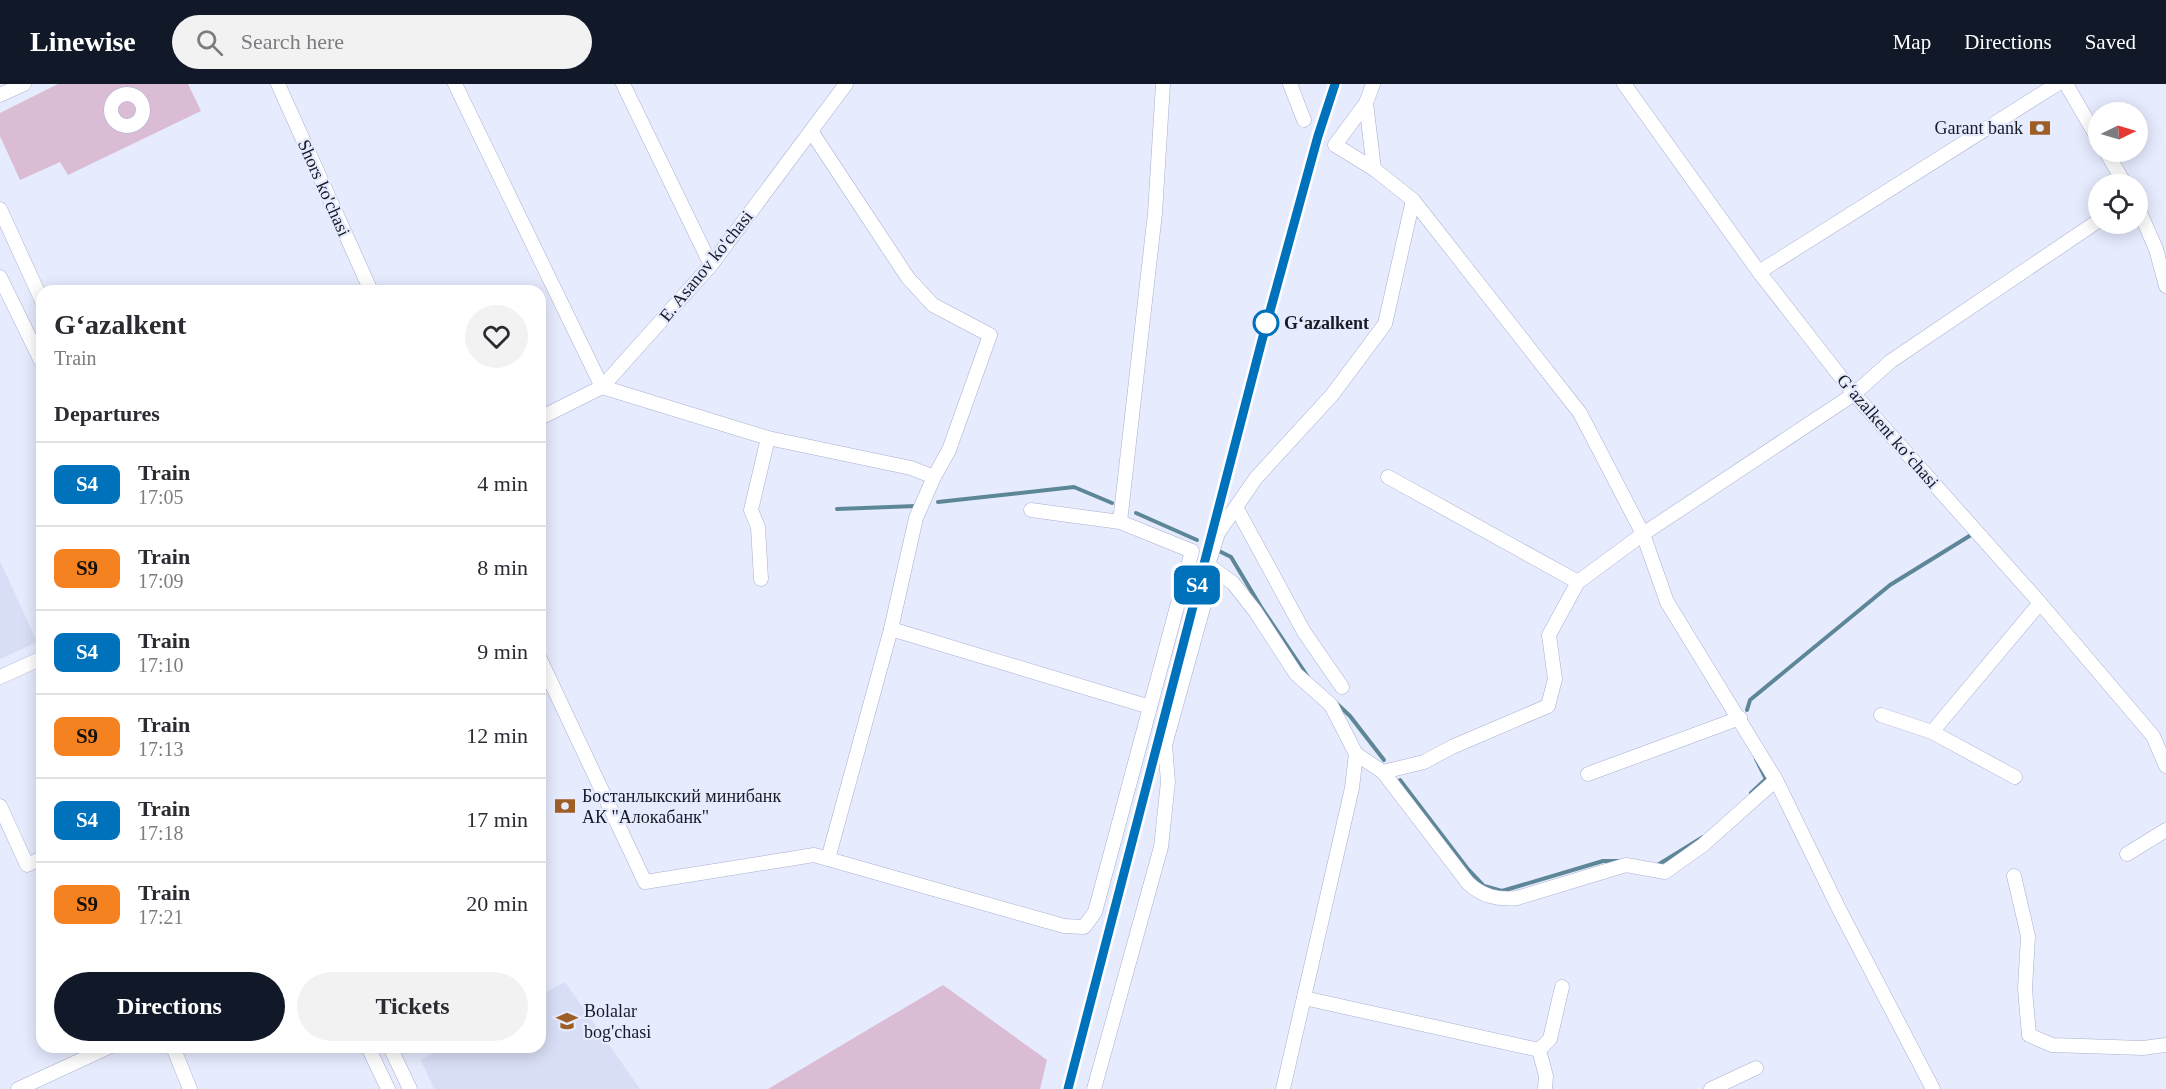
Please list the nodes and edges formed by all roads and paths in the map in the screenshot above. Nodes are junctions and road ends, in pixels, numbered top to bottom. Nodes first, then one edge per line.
1 (24, 84) edge
2 (278, 84) edge
3 (455, 84) edge
4 (623, 84) edge
5 (846, 84) edge
6 (1163, 84) edge
7 (1290, 84) edge
8 (1373, 84) edge
9 (1624, 84) edge
10 (2057, 84) edge
11 (2066, 84) edge
12 (0, 95) edge
13 (1366, 103) junction
14 (1304, 120) dead end
15 (2088, 122) edge
16 (811, 131) junction
17 (1374, 169) junction
18 (1413, 200) junction
19 (0, 209) edge
20 (2088, 228) edge
21 (2148, 231) edge
22 (711, 266) junction
23 (1759, 272) junction
24 (0, 277) edge
25 (368, 285) edge
26 (2166, 286) edge
27 (36, 288) edge
28 (36, 351) edge
29 (602, 387) junction
30 (1854, 394) junction
31 (546, 415) edge
32 (768, 438) junction
33 (934, 477) junction
34 (1388, 477) dead end
35 (1236, 507) junction
36 (1031, 510) dead end
37 (1120, 522) junction
38 (1643, 534) junction
39 (1209, 565) junction
40 (761, 579) dead end
41 (1578, 582) junction
42 (2040, 603) junction
43 (891, 629) junction
44 (36, 661) edge
45 (546, 672) edge
46 (0, 677) edge
47 (1342, 687) dead end
48 (1150, 707) junction
49 (1881, 715) dead end
50 (1740, 718) junction
51 (1932, 732) junction
52 (1356, 754) junction
53 (2166, 766) edge
54 (1383, 772) junction
55 (1588, 774) dead end
56 (2015, 777) dead end
57 (1776, 780) junction
58 (0, 806) edge
59 (2166, 830) edge
60 (2127, 854) dead end
61 (828, 859) junction
62 (36, 861) edge
63 (2014, 876) dead end
64 (1562, 987) dead end
65 (1304, 998) junction
66 (2166, 1045) edge
67 (1539, 1050) junction
68 (96, 1053) edge
69 (175, 1053) edge
70 (371, 1053) edge
71 (393, 1053) edge
72 (1756, 1068) dead end
73 (18, 1089) edge
74 (190, 1089) edge
75 (388, 1089) edge
76 (410, 1089) edge
77 (1094, 1089) edge
78 (1283, 1089) edge
79 (1545, 1089) edge
80 (1711, 1089) edge
81 (1933, 1089) edge

1 - 12 street
2 - 25 street, Shors ko'chasi
3 - 29 street
4 - 22 street
5 - 16 street, E. Asanov ko'chasi
6 - 37 street
7 - 14 street
8 - 13 street
9 - 23 street, Gʻazalkent koʻchasi
10 - 23 street
11 - 15 street
13 - 17 street
13 - 17 street
16 - 22 street, E. Asanov ko'chasi
16 - 33 street
17 - 18 street
18 - 35 street
18 - 38 street
19 - 27 street
20 - 30 street
21 - 26 street
22 - 29 street, E. Asanov ko'chasi
23 - 30 street, Gʻazalkent koʻchasi
24 - 28 street
29 - 31 street, E. Asanov ko'chasi
29 - 32 street
30 - 38 street
30 - 42 street, Gʻazalkent koʻchasi
32 - 33 street
32 - 40 street
33 - 43 street
34 - 41 street
35 - 39 street
35 - 47 street
36 - 37 street
37 - 48 street
38 - 41 street
38 - 50 street
39 - 52 street
39 - 77 street
41 - 54 street
42 - 51 street
42 - 53 street, Gʻazalkent koʻchasi
43 - 48 street
43 - 61 street
44 - 46 street
45 - 61 street
48 - 61 street
49 - 51 street
50 - 55 street
50 - 57 street
51 - 56 street
52 - 54 street
52 - 65 street
54 - 57 street
57 - 81 street
58 - 62 street
59 - 60 street
63 - 66 street
64 - 67 street
65 - 67 street
65 - 78 street
67 - 79 street
68 - 73 street
69 - 74 street
70 - 75 street
71 - 76 street
72 - 80 street

